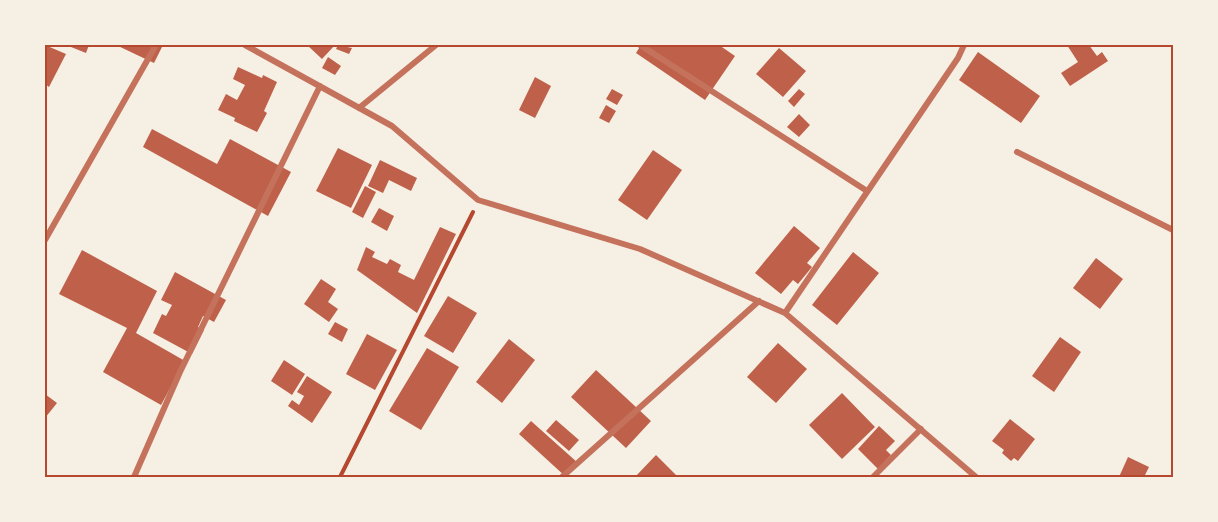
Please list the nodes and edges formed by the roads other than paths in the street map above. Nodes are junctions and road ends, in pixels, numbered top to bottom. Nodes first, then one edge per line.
1 (156, 45) edge
2 (245, 45) edge
3 (436, 45) edge
4 (640, 45) edge
5 (964, 45) edge
6 (320, 86) junction
7 (359, 108) junction
8 (1017, 152) dead end
9 (867, 191) junction
10 (1173, 230) edge
11 (45, 240) edge
12 (759, 301) junction
13 (785, 313) junction
14 (921, 429) junction
15 (134, 477) edge
16 (562, 477) edge
17 (873, 477) edge
18 (976, 477) edge

1 - 11 street
2 - 6 street
3 - 7 street
4 - 9 street
5 - 9 street
6 - 7 street
6 - 15 street
7 - 12 street
8 - 10 street
9 - 13 street
12 - 13 street
12 - 16 street
13 - 14 street
14 - 17 street
14 - 18 street

